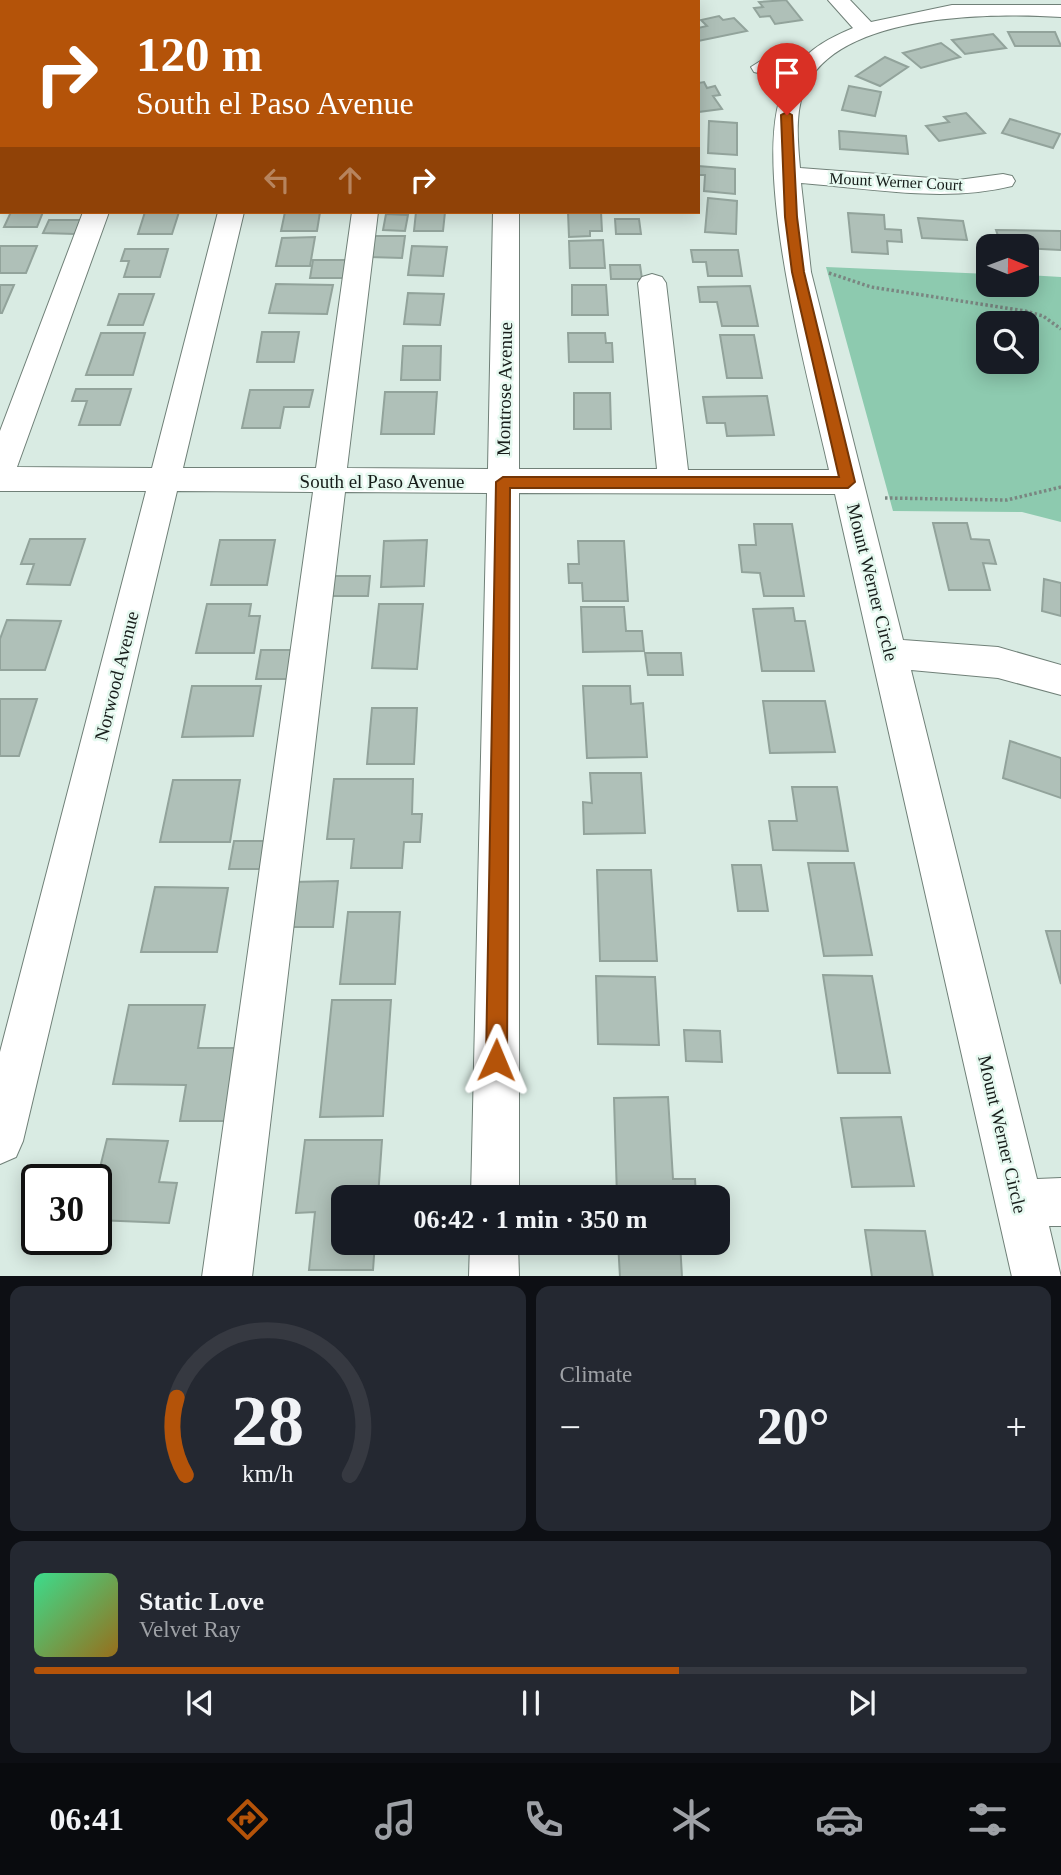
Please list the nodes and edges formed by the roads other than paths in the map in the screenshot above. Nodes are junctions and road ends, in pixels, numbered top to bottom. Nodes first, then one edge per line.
1 (838, 0) edge
2 (1061, 11) edge
3 (867, 30) junction
4 (762, 66) dead end
5 (800, 76) junction
6 (789, 175) junction
7 (1003, 181) dead end
8 (95, 214) edge
9 (231, 214) edge
10 (365, 214) edge
11 (506, 214) edge
12 (652, 283) dead end
13 (0, 472) edge
14 (0, 479) edge
15 (165, 480) junction
16 (331, 481) junction
17 (503, 482) junction
18 (674, 482) junction
19 (848, 482) junction
20 (891, 655) junction
21 (1061, 680) edge
22 (0, 1141) edge
23 (495, 1185) edge
24 (1040, 1202) edge
25 (494, 1255) edge
26 (226, 1276) edge
27 (494, 1276) edge
28 (1037, 1276) edge

1 - 3 street
2 - 3 street, Mount Werner Circle
3 - 5 street, Mount Werner Circle
4 - 5 street
5 - 6 street, Mount Werner Circle
6 - 7 street, Mount Werner Court
6 - 19 street, Mount Werner Circle
8 - 13 street
9 - 15 street, Norwood Avenue
10 - 16 street
11 - 17 street, Montrose Avenue
12 - 18 street
14 - 15 street, South el Paso Avenue
15 - 16 street, South el Paso Avenue
15 - 22 street, Norwood Avenue
16 - 17 street, South el Paso Avenue
16 - 26 street
17 - 18 street, South el Paso Avenue
17 - 23 street, Montrose Avenue
18 - 19 street, South el Paso Avenue
19 - 20 street, Mount Werner Circle
20 - 21 street
20 - 24 street, Mount Werner Circle
24 - 28 street, Mount Werner Circle
25 - 27 street

